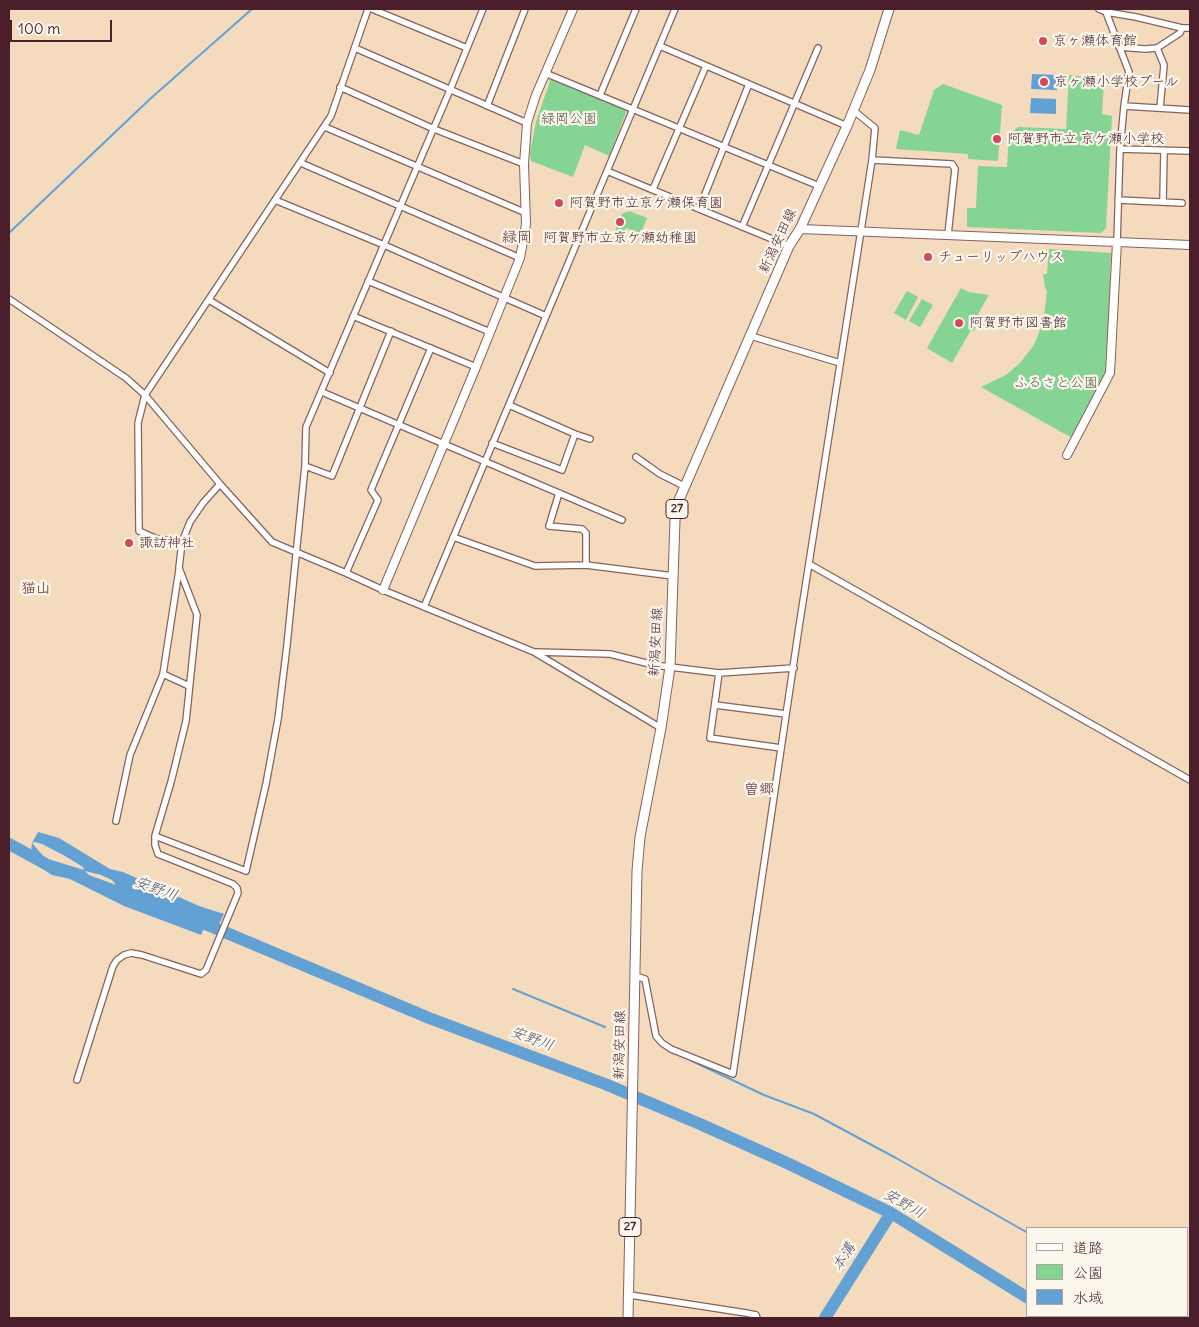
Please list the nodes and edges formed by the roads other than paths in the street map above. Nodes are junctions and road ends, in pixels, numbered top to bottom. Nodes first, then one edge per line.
1 (368, 9) edge
2 (372, 9) edge
3 (481, 9) edge
4 (525, 9) edge
5 (573, 9) edge
6 (636, 9) edge
7 (675, 9) edge
8 (887, 9) edge
9 (1099, 9) edge
10 (1106, 12) junction
11 (1182, 28) junction
12 (1190, 28) edge
13 (660, 46) junction
14 (1119, 47) junction
15 (355, 48) junction
16 (467, 48) junction
17 (818, 48) dead end
18 (1157, 48) junction
19 (706, 66) junction
20 (545, 73) junction
21 (749, 84) junction
22 (340, 87) junction
23 (450, 90) junction
24 (600, 95) junction
25 (794, 104) junction
26 (487, 106) junction
27 (1124, 106) junction
28 (1160, 108) junction
29 (633, 109) junction
30 (853, 110) junction
31 (1190, 110) edge
32 (527, 123) junction
33 (847, 126) junction
34 (325, 127) junction
35 (434, 128) junction
36 (678, 128) junction
37 (724, 147) junction
38 (1120, 149) junction
39 (1164, 150) junction
40 (1190, 152) edge
41 (872, 160) junction
42 (301, 163) junction
43 (524, 164) junction
44 (769, 166) junction
45 (417, 167) junction
46 (607, 171) junction
47 (819, 186) junction
48 (652, 190) junction
49 (275, 200) junction
50 (1118, 200) junction
51 (1163, 202) junction
52 (1182, 203) dead end
53 (401, 206) junction
54 (698, 208) junction
55 (526, 214) junction
56 (742, 227) junction
57 (800, 229) junction
58 (860, 232) junction
59 (948, 235) junction
60 (1116, 242) junction
61 (384, 245) junction
62 (1190, 245) edge
63 (789, 246) junction
64 (520, 258) junction
65 (368, 281) junction
66 (504, 297) junction
67 (9, 299) edge
68 (209, 300) junction
69 (353, 316) junction
70 (546, 316) junction
71 (391, 331) junction
72 (490, 332) junction
73 (751, 336) junction
74 (431, 348) junction
75 (840, 363) junction
76 (476, 367) junction
77 (330, 373) junction
78 (322, 392) junction
79 (145, 395) junction
80 (508, 405) junction
81 (360, 408) junction
82 (398, 424) junction
83 (575, 434) junction
84 (590, 439) dead end
85 (492, 443) junction
86 (444, 444) junction
87 (1067, 456) dead end
88 (636, 457) dead end
89 (485, 461) junction
90 (304, 466) junction
91 (220, 484) junction
92 (684, 486) junction
93 (559, 493) junction
94 (622, 520) dead end
95 (453, 536) junction
96 (182, 542) junction
97 (295, 553) junction
98 (586, 564) junction
99 (809, 564) junction
100 (179, 568) junction
101 (346, 573) junction
102 (673, 576) junction
103 (383, 590) junction
104 (424, 607) junction
105 (534, 652) junction
106 (670, 667) junction
107 (794, 668) junction
108 (719, 673) junction
109 (163, 674) junction
110 (189, 686) junction
111 (715, 705) junction
112 (786, 714) junction
113 (661, 728) junction
114 (781, 748) junction
115 (1190, 780) edge
116 (116, 821) dead end
117 (156, 836) junction
118 (635, 976) junction
119 (76, 1080) dead end
120 (630, 1295) junction
121 (628, 1318) edge
122 (757, 1318) edge

1 - 15 street
2 - 16 street
3 - 16 street
4 - 26 street
5 - 20 street
6 - 24 street
7 - 13 street
8 - 30 main road, 新潟安田線 / 27
9 - 10 street
10 - 11 street
10 - 14 street
11 - 12 street
11 - 18 street
13 - 19 street
13 - 29 street
14 - 18 street
14 - 27 street
15 - 22 street
15 - 23 street
16 - 23 street
17 - 25 street
18 - 28 street
19 - 21 street
19 - 36 street
20 - 24 street
20 - 32 street
21 - 25 street
21 - 37 street
22 - 34 street
22 - 35 street
23 - 26 street
23 - 35 street
24 - 29 street
25 - 33 street
25 - 44 street
26 - 32 street
27 - 28 street
27 - 38 street
28 - 31 street
29 - 36 street
29 - 46 street
30 - 33 main road, 新潟安田線 / 27
30 - 41 street
32 - 43 street
33 - 47 main road, 新潟安田線 / 27
34 - 42 street
34 - 45 street
35 - 43 street
35 - 45 street
36 - 37 street
36 - 48 street
37 - 44 street
37 - 54 street
38 - 39 street
38 - 50 street
39 - 40 street
39 - 51 street
41 - 58 street
41 - 59 street
42 - 49 street
42 - 53 street
43 - 55 street
44 - 47 street
44 - 56 street
45 - 53 street
45 - 55 street
46 - 48 street
46 - 70 street
47 - 57 main road, 新潟安田線 / 27
48 - 54 street
49 - 61 street
49 - 68 street
50 - 51 street
50 - 60 street
51 - 52 street
53 - 61 street
53 - 64 street
54 - 56 street
55 - 64 street
56 - 63 street
57 - 58 street
57 - 63 main road, 新潟安田線 / 27
58 - 59 street
58 - 75 street
59 - 60 street
60 - 62 street
60 - 87 street
61 - 65 street
61 - 66 street
63 - 73 main road, 新潟安田線 / 27
64 - 66 street
65 - 69 street
65 - 72 street
66 - 70 street
66 - 72 street
67 - 79 street
68 - 77 street
68 - 79 street
69 - 71 street
69 - 77 street
70 - 80 street
71 - 74 street
71 - 81 street
72 - 76 street
73 - 75 street
73 - 92 main road, 新潟安田線 / 27
74 - 76 street
74 - 82 street
75 - 99 street
76 - 86 street
77 - 78 street
78 - 81 street
78 - 90 street
79 - 91 street
79 - 96 street
80 - 83 street
80 - 85 street
81 - 82 street
81 - 90 street
82 - 86 street
82 - 101 street
83 - 84 street
83 - 85 street
85 - 89 street
86 - 89 street
86 - 103 street
88 - 92 street
89 - 93 street
89 - 95 street
90 - 97 street
91 - 96 street
91 - 97 street
92 - 102 main road, 新潟安田線 / 27
93 - 94 street
93 - 98 street
95 - 98 street
95 - 104 street
96 - 100 street
97 - 101 street
97 - 117 street
98 - 102 street
99 - 107 street
99 - 115 street
100 - 109 street
100 - 110 street
101 - 103 street
102 - 106 main road, 新潟安田線 / 27
103 - 104 street
104 - 105 street
105 - 106 street
105 - 113 street
106 - 108 street
106 - 113 main road, 新潟安田線 / 27
107 - 108 street
107 - 112 street
108 - 111 street
109 - 110 street
109 - 116 street
110 - 117 street
111 - 112 street
111 - 114 street
112 - 114 street
113 - 118 main road, 新潟安田線 / 27
114 - 118 street
117 - 119 street
118 - 120 main road, 新潟安田線 / 27
120 - 121 main road, 新潟安田線 / 27
120 - 122 street

